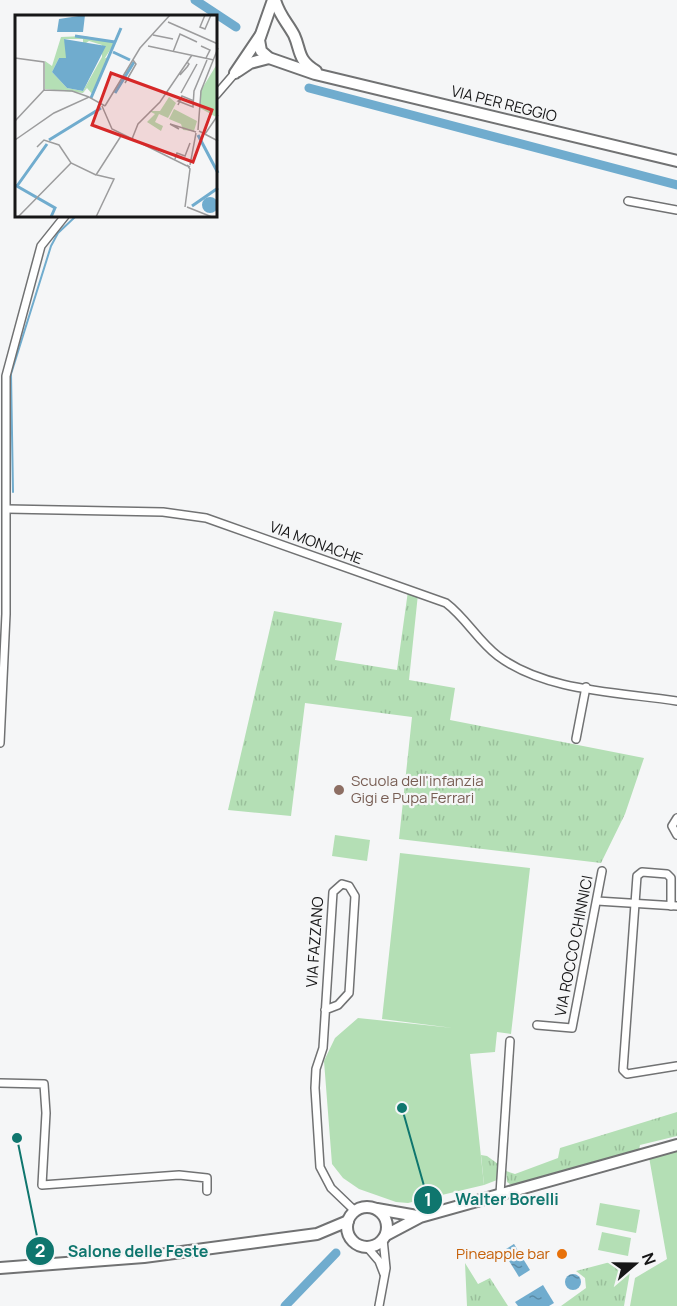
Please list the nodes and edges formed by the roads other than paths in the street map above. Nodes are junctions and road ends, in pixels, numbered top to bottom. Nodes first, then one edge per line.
1 (274, 0) edge
2 (288, 28) junction
3 (263, 32) junction
4 (296, 46) junction
5 (273, 60) junction
6 (235, 73) junction
7 (324, 75) junction
8 (218, 92) edge
9 (677, 161) edge
10 (628, 201) dead end
11 (677, 210) edge
12 (63, 218) edge
13 (3, 376) edge
14 (7, 508) junction
15 (586, 687) junction
16 (677, 701) edge
17 (576, 739) dead end
18 (0, 743) edge
19 (677, 818) edge
20 (677, 836) edge
21 (602, 871) dead end
22 (597, 901) junction
23 (635, 904) junction
24 (674, 906) edge
25 (324, 1010) junction
26 (537, 1025) dead end
27 (510, 1041) dead end
28 (677, 1066) edge
29 (0, 1083) edge
30 (677, 1145) edge
31 (207, 1191) dead end
32 (500, 1194) junction
33 (377, 1209) junction
34 (355, 1211) junction
35 (420, 1216) junction
36 (348, 1221) junction
37 (317, 1234) junction
38 (385, 1237) junction
39 (352, 1241) junction
40 (367, 1247) junction
41 (0, 1268) edge
42 (384, 1276) junction
43 (379, 1306) edge

1 - 2 street, VIA PER REGGIO
1 - 3 street, VIA PER REGGIO
2 - 3 street
2 - 4 street, VIA PER REGGIO
3 - 5 street
3 - 6 street, VIA PER REGGIO
4 - 5 street
4 - 7 street, VIA PER REGGIO
5 - 6 street
5 - 7 street, VIA PER REGGIO
6 - 8 street
7 - 9 street, VIA PER REGGIO
10 - 11 street
12 - 13 street
13 - 14 street
14 - 15 street, VIA MONACHE
14 - 18 street
15 - 16 street, VIA MONACHE
15 - 17 street
19 - 20 street
21 - 22 street, VIA ROCCO CHINNICI
22 - 23 street
22 - 26 street, VIA ROCCO CHINNICI
23 - 24 street
23 - 24 street
23 - 28 street
25 - 25 street, VIA FAZZANO
25 - 34 street, VIA FAZZANO
27 - 32 street
29 - 31 street
30 - 32 street
32 - 35 street
33 - 34 street
33 - 35 street
33 - 38 street
34 - 36 street
35 - 38 street
36 - 37 street
36 - 39 street
37 - 39 street
37 - 41 street
38 - 40 street
38 - 42 street
39 - 40 street
40 - 42 street
42 - 43 street

